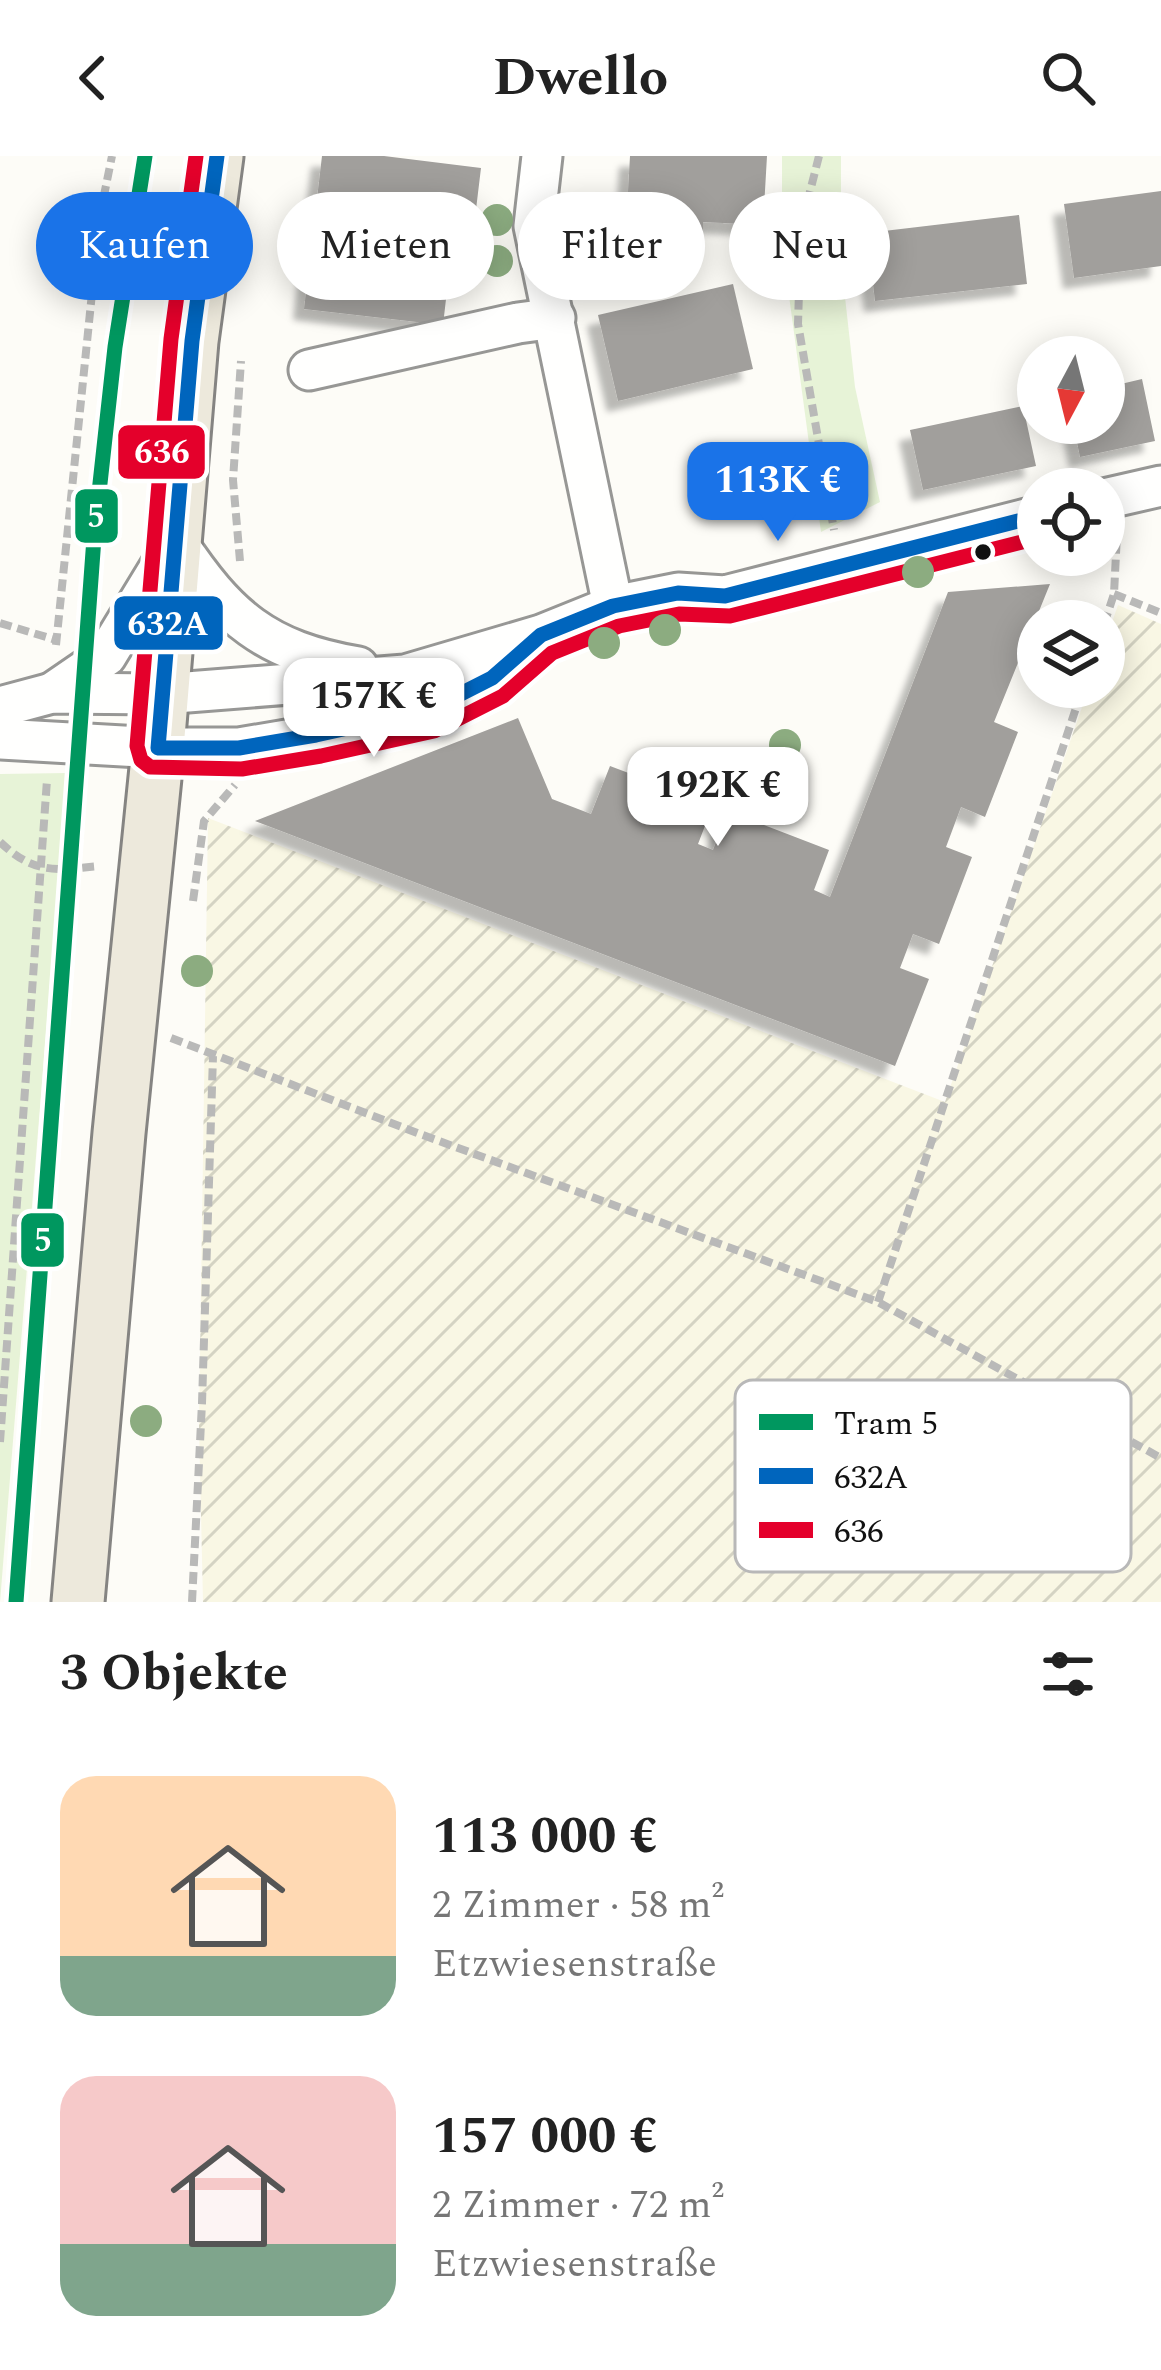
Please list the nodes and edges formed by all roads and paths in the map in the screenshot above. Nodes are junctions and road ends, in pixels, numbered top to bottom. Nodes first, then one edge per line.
1 (112, 156) edge
2 (217, 156) edge
3 (542, 156) edge
4 (819, 156) edge
5 (555, 318) junction
6 (309, 370) dead end
7 (1161, 486) edge
8 (1125, 494) edge
9 (1017, 521) edge
10 (176, 542) junction
11 (842, 567) junction
12 (1115, 576) edge
13 (1114, 594) junction
14 (1112, 600) edge
15 (613, 606) junction
16 (1161, 613) edge
17 (0, 623) edge
18 (541, 635) junction
19 (56, 640) junction
20 (405, 675) junction
21 (52, 693) junction
22 (162, 694) junction
23 (0, 707) edge
24 (1076, 708) edge
25 (0, 740) edge
26 (49, 741) junction
27 (158, 748) junction
28 (0, 842) edge
29 (40, 868) junction
30 (146, 869) junction
31 (196, 876) dead end
32 (175, 1039) dead end
33 (213, 1055) junction
34 (878, 1302) junction
35 (3, 1374) edge
36 (1020, 1380) edge
37 (1131, 1441) edge
38 (0, 1442) edge
39 (1161, 1458) edge
40 (78, 1602) edge
41 (192, 1602) edge

1 - 19 path
2 - 10 main road
3 - 5 street
4 - 11 path
5 - 6 street
5 - 15 street
7 - 8 street
9 - 11 street
10 - 20 street
10 - 21 street
10 - 22 main road
11 - 15 street
12 - 13 path
13 - 14 path
13 - 16 path
15 - 18 street
17 - 19 path
18 - 20 street
18 - 27 street
19 - 21 path
20 - 22 street
21 - 22 street
21 - 23 street
22 - 27 main road
24 - 34 path
25 - 26 street
26 - 27 street
26 - 29 path
27 - 30 main road
28 - 29 path
29 - 30 path
29 - 35 path
30 - 31 path
30 - 40 main road
32 - 33 path
33 - 34 path
33 - 41 path
34 - 36 path
35 - 38 path
37 - 39 path

